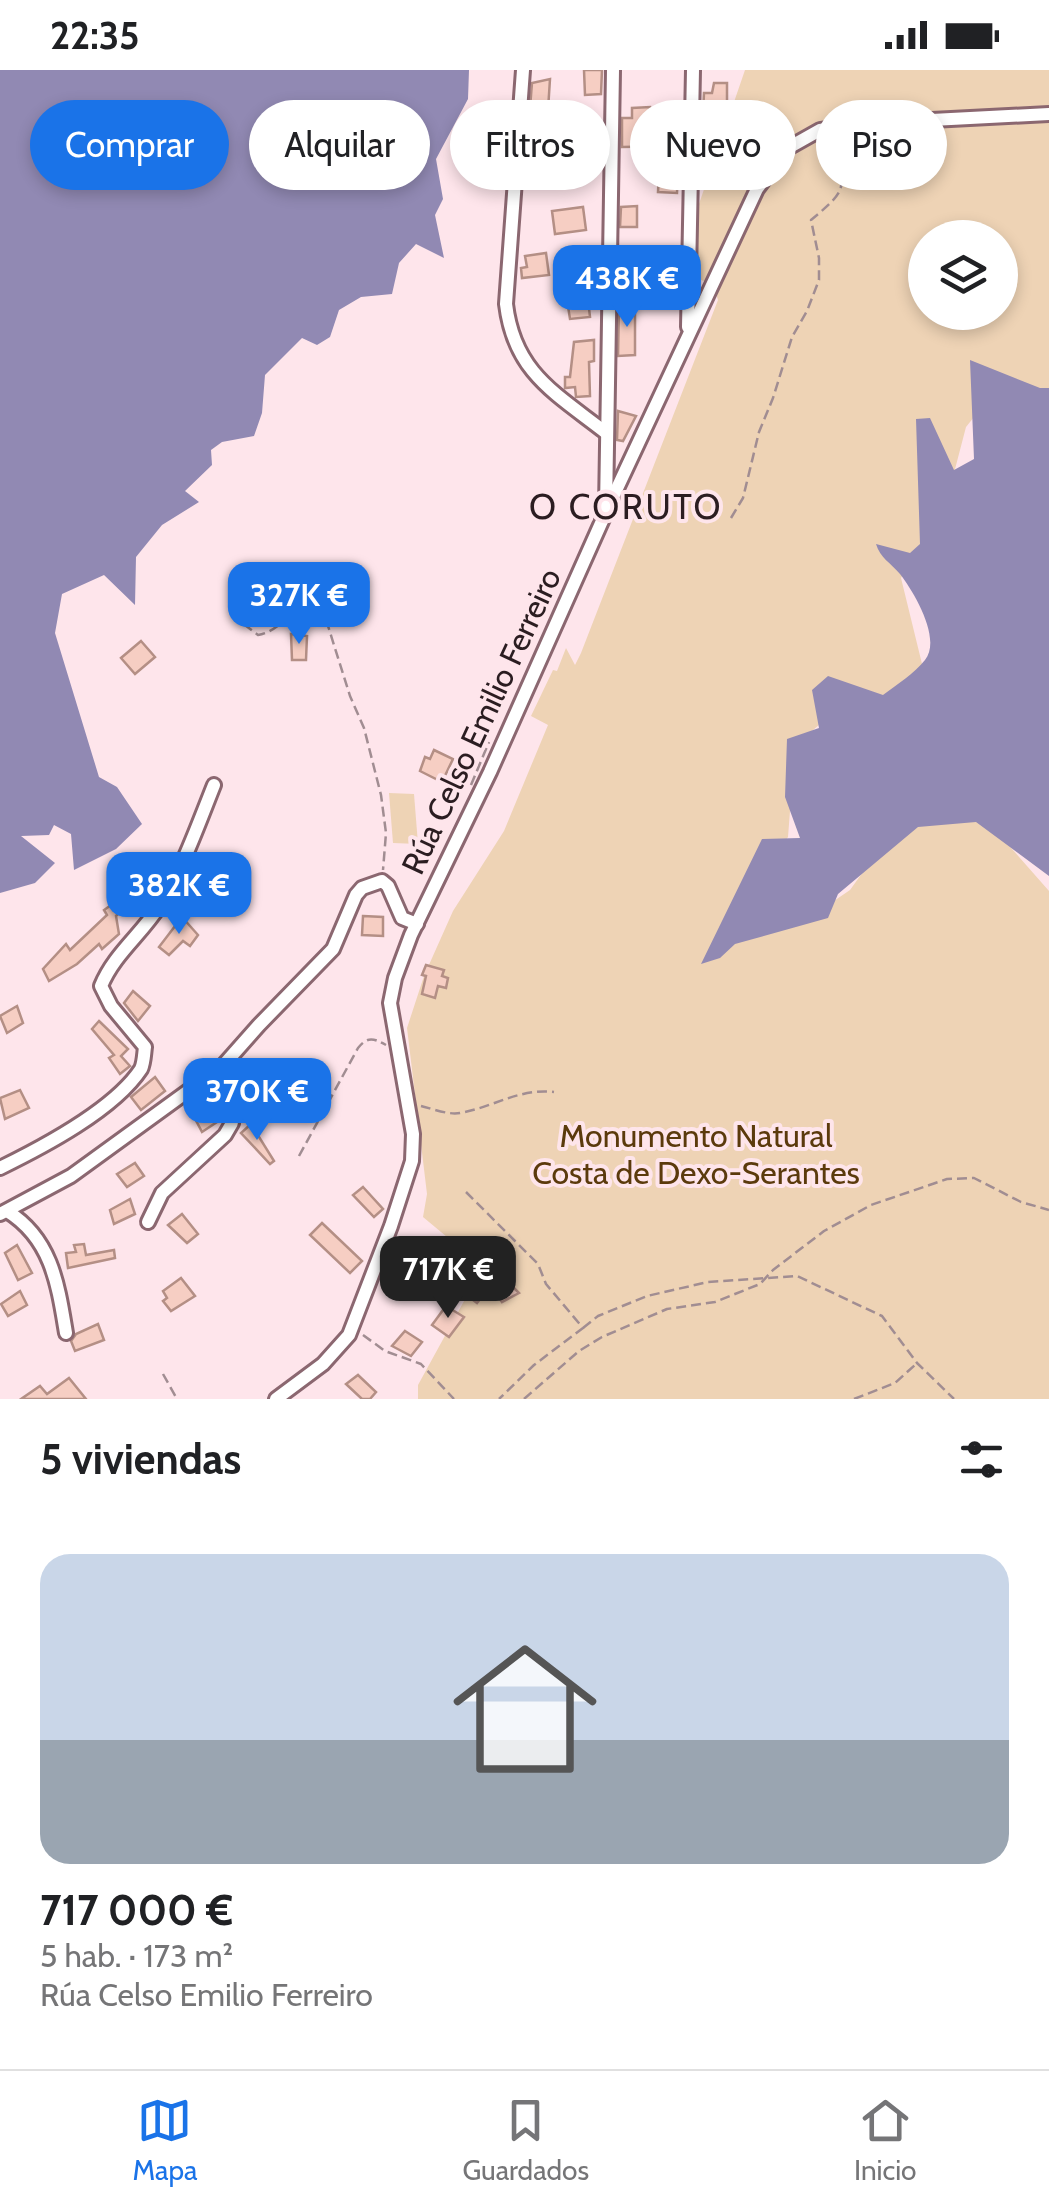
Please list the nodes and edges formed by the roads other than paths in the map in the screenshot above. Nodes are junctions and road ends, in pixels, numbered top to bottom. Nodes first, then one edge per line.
1 (523, 70) edge
2 (613, 70) edge
3 (694, 70) edge
4 (1049, 114) edge
5 (688, 333) junction
6 (605, 432) junction
7 (606, 512) junction
8 (214, 785) dead end
9 (416, 924) junction
10 (214, 1077) junction
11 (0, 1168) edge
12 (4, 1212) edge
13 (148, 1222) dead end
14 (66, 1333) dead end
15 (276, 1399) edge

1 - 6 street
2 - 6 street
3 - 5 street
4 - 5 street, Rúa Celso Emilio Ferreiro
5 - 7 street, Rúa Celso Emilio Ferreiro
6 - 7 street
7 - 9 street, Rúa Celso Emilio Ferreiro
8 - 11 street
9 - 10 street
9 - 15 street, Rúa Celso Emilio Ferreiro
10 - 12 street
10 - 13 street
12 - 14 street

